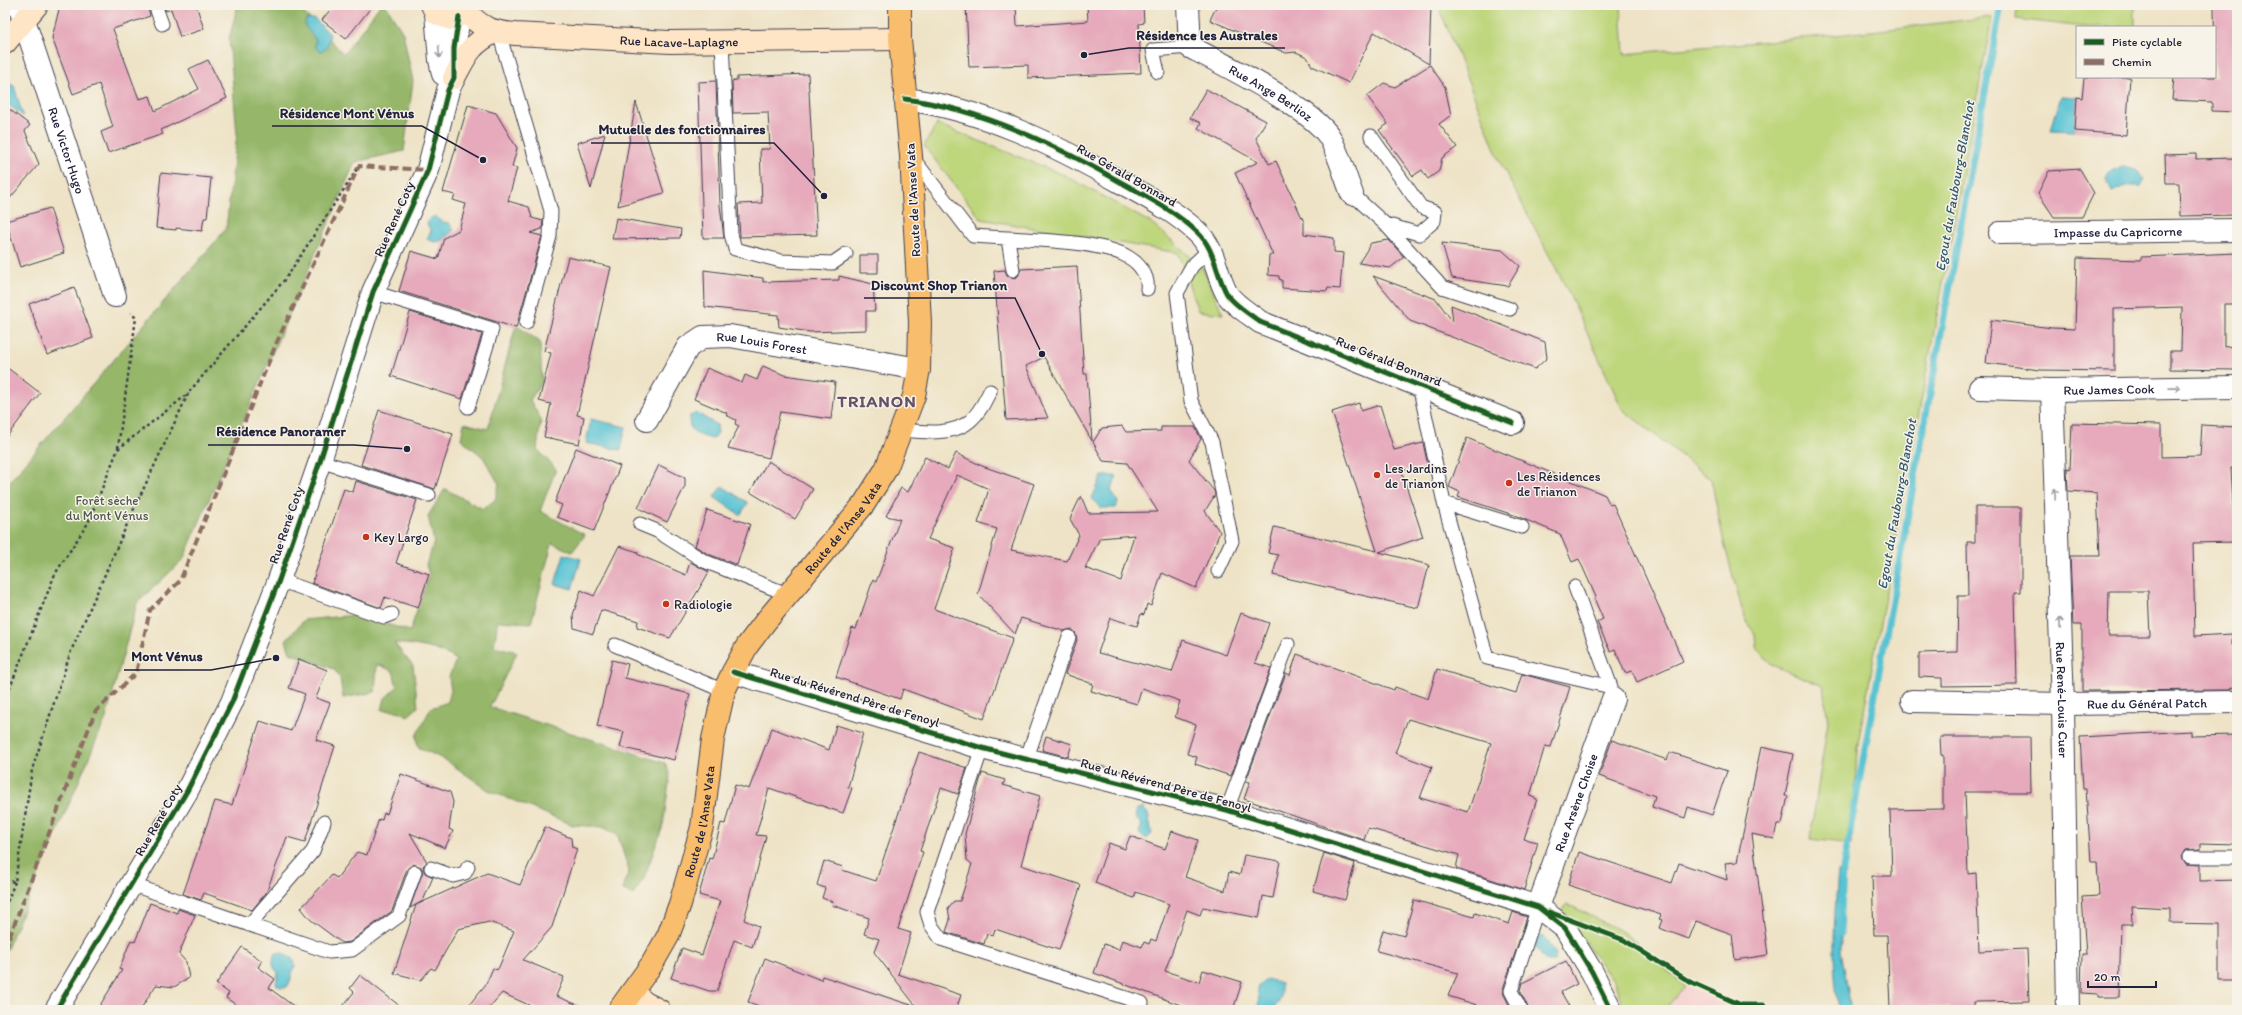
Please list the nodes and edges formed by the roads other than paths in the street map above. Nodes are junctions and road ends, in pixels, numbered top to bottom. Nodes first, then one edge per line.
1 (155, 5) edge
2 (900, 5) edge
3 (1188, 5) edge
4 (434, 9) edge
5 (27, 10) edge
6 (465, 11) edge
7 (162, 24) dead end
8 (497, 32) junction
9 (900, 39) junction
10 (5, 42) edge
11 (722, 42) junction
12 (1190, 46) junction
13 (1158, 72) dead end
14 (451, 84) junction
15 (905, 99) junction
16 (1371, 136) dead end
17 (911, 156) junction
18 (1352, 194) joint
19 (1385, 224) junction
20 (2237, 230) edge
21 (2000, 233) dead end
22 (1008, 239) junction
23 (1210, 249) junction
24 (846, 254) dead end
25 (1013, 270) dead end
26 (1147, 289) dead end
27 (373, 292) junction
28 (115, 296) road end
29 (1510, 309) dead end
30 (526, 323) dead end
31 (919, 369) junction
32 (1419, 385) junction
33 (2237, 387) edge
34 (1980, 388) dead end
35 (2052, 390) junction
36 (990, 391) dead end
37 (468, 407) dead end
38 (647, 420) dead end
39 (1513, 423) dead end
40 (902, 430) junction
41 (320, 461) junction
42 (429, 495) dead end
43 (1444, 503) junction
44 (640, 524) dead end
45 (1522, 527) dead end
46 (1218, 570) dead end
47 (279, 580) junction
48 (1575, 587) dead end
49 (788, 594) junction
50 (392, 614) dead end
51 (1069, 637) dead end
52 (1288, 644) dead end
53 (615, 645) dead end
54 (729, 682) junction
55 (1613, 699) dead end
56 (1912, 701) dead end
57 (2237, 702) edge
58 (2063, 704) junction
59 (982, 748) junction
60 (1026, 760) junction
61 (1227, 810) junction
62 (324, 822) dead end
63 (2190, 857) dead end
64 (2237, 857) edge
65 (468, 867) dead end
66 (431, 868) dead end
67 (415, 872) dead end
68 (133, 885) junction
69 (1538, 907) junction
70 (249, 925) junction
71 (632, 992) junction
72 (1142, 1003) dead end
73 (56, 1010) edge
74 (619, 1010) edge
75 (659, 1010) edge
76 (1521, 1010) edge
77 (1611, 1010) edge
78 (2068, 1010) edge

1 - 7 lane
2 - 9 main road, Route de l'Anse Vata
3 - 12 street
4 - 6 street
4 -> 14 street, Rue René Coty
5 - 10 street
5 - 28 street, Rue Victor Hugo
6 - 8 street, Rue Lacave-Laplagne
6 - 14 street, Rue René Coty
8 - 11 street, Rue Lacave-Laplagne
8 - 14 street
8 - 30 lane
9 - 11 street, Rue Lacave-Laplagne
9 - 15 main road, Route de l'Anse Vata
11 - 24 lane
12 - 13 lane
12 - 18 street, Rue Ange Berlioz
14 - 27 street, Rue René Coty
15 - 17 main road, Route de l'Anse Vata
15 - 23 street, Rue Gérald Bonnard
16 - 19 lane
17 - 22 lane
17 - 31 main road, Route de l'Anse Vata
18 - 19 lane
19 - 29 lane
20 - 21 street, Impasse du Capricorne
22 - 25 lane
22 - 26 lane
23 - 32 street, Rue Gérald Bonnard
23 - 46 lane
27 - 37 lane
27 - 41 street, Rue René Coty
31 - 38 street, Rue Louis Forest
31 - 40 main road, Route de l'Anse Vata
32 - 39 street, Rue Gérald Bonnard
32 - 43 lane
35 -> 33 street, Rue James Cook
34 - 35 street, Rue James Cook
58 -> 35 street, Rue René-Louis Cuer
36 - 40 lane
40 - 49 main road, Route de l'Anse Vata
41 - 42 lane
41 - 47 street, Rue René Coty
43 - 45 lane
43 - 48 lane
44 - 49 lane
47 - 50 lane
47 - 68 street, Rue René Coty
49 - 54 main road, Route de l'Anse Vata
51 - 60 lane
52 - 61 lane
53 - 54 lane
54 - 59 street, Rue du Révérend Père de Fenoyl
54 - 71 main road, Route de l'Anse Vata
55 - 69 street, Rue Arsène Choise
56 - 58 street, Rue du Général Patch
57 - 58 street, Rue du Général Patch
58 - 78 street, Rue René-Louis Cuer
59 - 60 street, Rue du Révérend Père de Fenoyl
59 - 72 lane
60 - 61 street, Rue du Révérend Père de Fenoyl
61 - 69 street, Rue du Révérend Père de Fenoyl
62 - 70 lane
63 - 64 lane
65 - 66 lane
67 - 70 lane
68 - 70 lane
68 - 73 street, Rue René Coty
69 - 76 lane
69 - 77 street, Rue du Révérend Père de Fenoyl
71 - 74 main road, Route de l'Anse Vata
71 - 75 street

